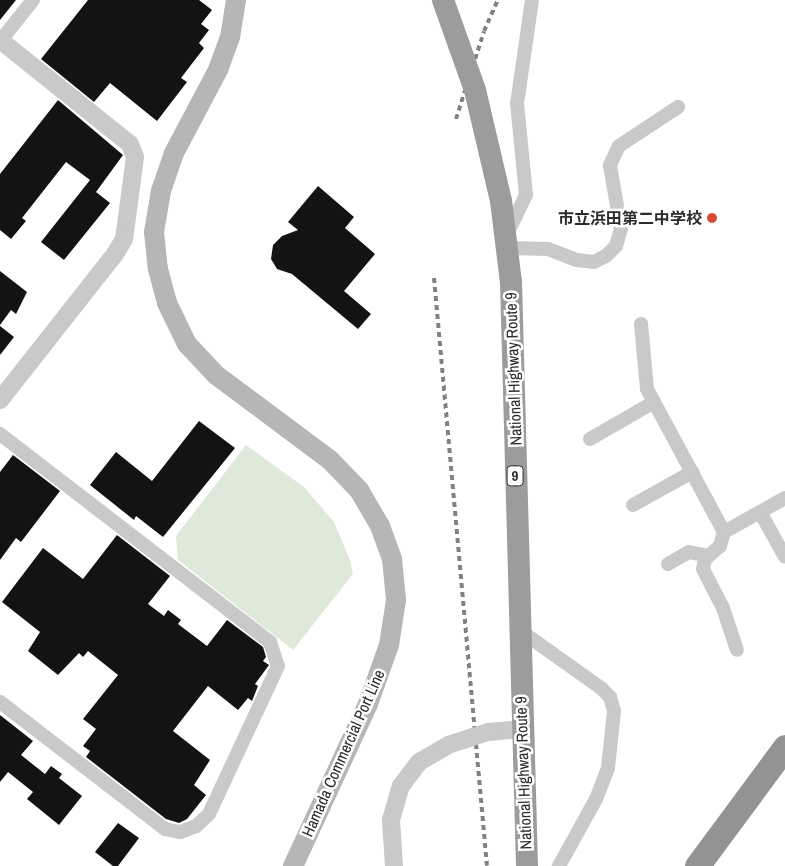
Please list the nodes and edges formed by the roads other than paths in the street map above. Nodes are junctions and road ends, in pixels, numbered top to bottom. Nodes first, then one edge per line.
1 (33, 0) edge
2 (236, 0) edge
3 (443, 0) edge
4 (532, 0) edge
5 (0, 40) edge
6 (678, 107) dead end
7 (506, 243) junction
8 (641, 324) dead end
9 (0, 400) edge
10 (654, 402) junction
11 (0, 434) edge
12 (590, 439) dead end
13 (692, 472) junction
14 (785, 498) edge
15 (633, 505) dead end
16 (760, 512) junction
17 (724, 532) junction
18 (708, 556) junction
19 (785, 558) edge
20 (668, 564) dead end
21 (518, 629) junction
22 (737, 650) dead end
23 (0, 702) edge
24 (521, 730) junction
25 (785, 747) edge
26 (293, 866) edge
27 (394, 866) edge
28 (528, 866) edge
29 (559, 866) edge
30 (697, 866) edge

1 - 5 street
2 - 26 main road, Hamada Commercial Port Line
3 - 7 highway, National Highway Route 9 / 9, bridge
4 - 7 street
5 - 9 street
6 - 7 street
7 - 21 highway, National Highway Route 9 / 9
8 - 10 street
10 - 12 street
10 - 13 street
11 - 23 street
13 - 15 street
13 - 17 street
14 - 16 street
16 - 17 street
16 - 19 street
17 - 18 street
18 - 20 street
18 - 22 street
21 - 24 highway, National Highway Route 9 / 9
21 - 29 street
24 - 27 street, bridge
24 - 28 highway, National Highway Route 9 / 9
25 - 30 highway

